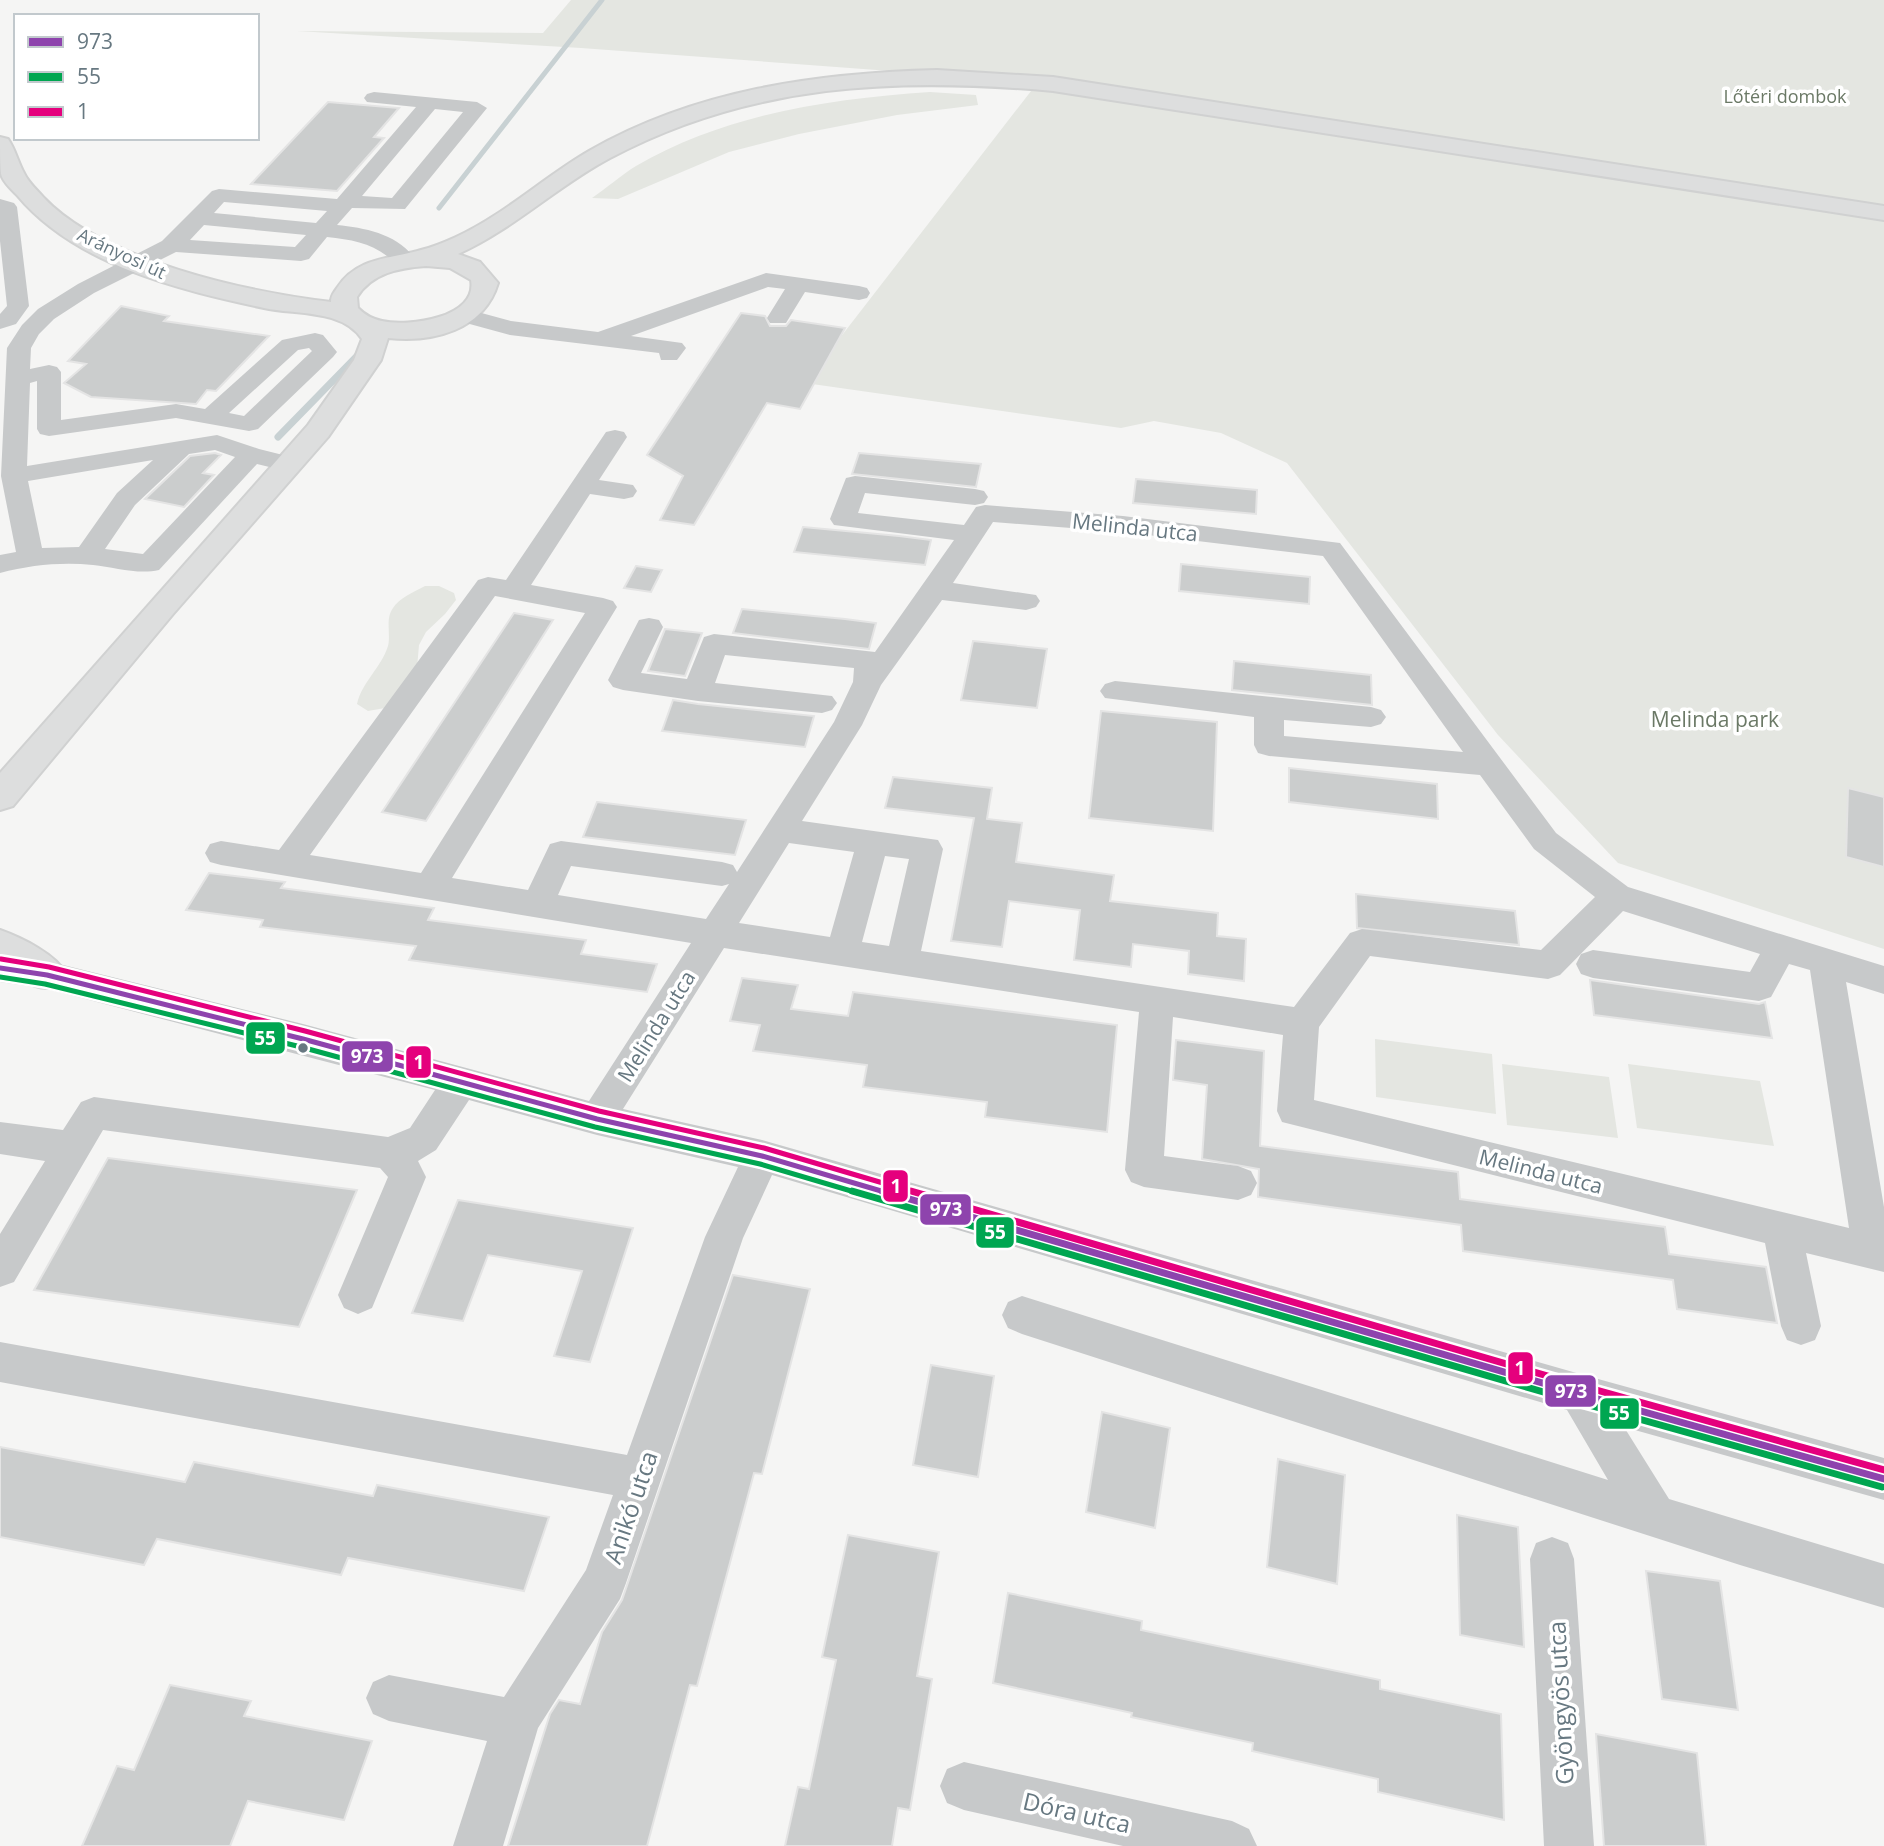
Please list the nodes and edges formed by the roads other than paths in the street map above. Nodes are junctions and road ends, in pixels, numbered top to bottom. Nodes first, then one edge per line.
1 (374, 98) dead end
2 (430, 103) junction
3 (0, 144) edge
4 (345, 204) junction
5 (528, 204) junction
6 (0, 205) edge
7 (1884, 214) edge
8 (196, 218) junction
9 (324, 230) junction
10 (172, 245) junction
11 (414, 259) junction
12 (136, 263) junction
13 (475, 269) junction
14 (357, 279) junction
15 (799, 285) junction
16 (859, 293) dead end
17 (242, 295) junction
18 (463, 315) junction
19 (778, 318) dead end
20 (0, 322) edge
21 (358, 322) junction
22 (419, 330) junction
23 (597, 340) junction
24 (670, 355) dead end
25 (18, 378) junction
26 (615, 438) dead end
27 (217, 442) junction
28 (181, 447) junction
29 (251, 455) junction
30 (290, 464) junction
31 (14, 476) junction
32 (583, 485) junction
33 (624, 491) dead end
34 (975, 497) dead end
35 (972, 534) junction
36 (88, 554) junction
37 (30, 556) junction
38 (149, 564) junction
39 (0, 565) edge
40 (513, 590) junction
41 (935, 590) junction
42 (1026, 601) dead end
43 (163, 607) junction
44 (649, 627) dead end
45 (868, 682) junction
46 (698, 691) junction
47 (1115, 691) dead end
48 (822, 703) dead end
49 (1269, 708) junction
50 (1371, 717) dead end
51 (1489, 765) junction
52 (0, 797) edge
53 (779, 830) junction
54 (873, 842) junction
55 (221, 853) dead end
56 (287, 863) junction
57 (722, 874) dead end
58 (429, 887) junction
59 (461, 892) junction
60 (1617, 895) junction
61 (538, 904) junction
62 (598, 914) junction
63 (714, 932) junction
64 (0, 946) edge
65 (1781, 948) junction
66 (843, 952) junction
67 (902, 961) junction
68 (1826, 962) junction
69 (1592, 964) dead end
70 (0, 968) edge
71 (47, 975) junction
72 (0, 980) edge
73 (1884, 980) edge
74 (1157, 1000) junction
75 (1302, 1023) junction
76 (460, 1083) junction
77 (597, 1119) junction
78 (0, 1138) edge
79 (72, 1148) junction
80 (388, 1153) junction
81 (762, 1156) junction
82 (1238, 1183) dead end
83 (1782, 1230) junction
84 (1878, 1253) edge
85 (0, 1269) edge
86 (358, 1294) dead end
87 (1022, 1315) dead end
88 (1801, 1326) dead end
89 (0, 1362) edge
90 (1580, 1394) junction
91 (639, 1478) junction
92 (1884, 1479) edge
93 (1654, 1515) junction
94 (1552, 1559) dead end
95 (1884, 1586) edge
96 (389, 1698) dead end
97 (516, 1723) junction
98 (964, 1786) dead end
99 (478, 1846) edge
100 (1232, 1846) edge
101 (1569, 1846) edge

1 - 2 street
2 - 4 street
2 - 4 street
3 - 12 main road, Arányosi út
4 - 8 street
4 - 9 street
5 - 7 main road
5 - 11 main road
5 - 13 main road
6 - 20 street
8 - 9 street
8 - 10 street
9 - 10 street
9 - 11 street
9 - 14 street
10 - 12 street
11 - 13 main road
11 - 14 main road
12 - 17 main road, Arányosi út
12 - 25 street
13 - 18 main road
14 - 17 main road
14 - 21 main road
15 - 16 street
15 - 19 street
15 - 23 street
17 - 21 main road
18 - 22 main road
18 - 23 street
21 - 22 main road
21 - 30 main road
22 - 30 main road
23 - 24 street
25 - 27 street
25 - 31 street
26 - 32 street
27 - 28 street
27 - 29 street
28 - 31 street
28 - 36 street
29 - 30 street
29 - 38 street
30 - 43 main road
31 - 37 street
32 - 33 street
32 - 40 street
34 - 35 street
35 - 41 street, Melinda utca
35 - 51 street, Melinda utca
36 - 37 street
36 - 38 street
37 - 39 street
38 - 43 street
40 - 56 street
40 - 58 street
41 - 42 street
41 - 45 street, Melinda utca
43 - 52 main road
44 - 46 street
45 - 46 street
45 - 53 street, Melinda utca
46 - 48 street
47 - 49 street
49 - 50 street
49 - 51 street
51 - 60 street, Melinda utca
53 - 54 street
53 - 63 street, Melinda utca
54 - 66 street
54 - 67 street
55 - 56 street
56 - 58 street
57 - 61 street
58 - 59 street
59 - 61 street
59 - 62 street
60 - 65 street, Melinda utca
60 - 75 street
61 - 62 street
62 - 63 street
63 - 66 street
63 - 77 street, Melinda utca
64 - 71 main road
65 - 68 street, Melinda utca
65 - 69 street
66 - 67 street
67 - 74 street
68 - 73 street, Melinda utca
68 - 84 street, Melinda utca
70 - 71 street
71 - 72 main road
71 - 76 street
74 - 75 street
74 - 82 street
75 - 83 street, Melinda utca
76 - 77 street
76 - 80 street
77 - 81 street
78 - 79 street
79 - 80 street
79 - 85 street
80 - 86 street
81 - 90 street
81 - 91 street, Anikó utca
83 - 84 street, Melinda utca
83 - 88 street
87 - 93 street
89 - 91 street
90 - 92 street
90 - 93 street
91 - 97 street, Anikó utca
93 - 95 street
94 - 101 street, Gyöngyös utca
96 - 97 street
97 - 99 street, Anikó utca
98 - 100 street, Dóra utca

